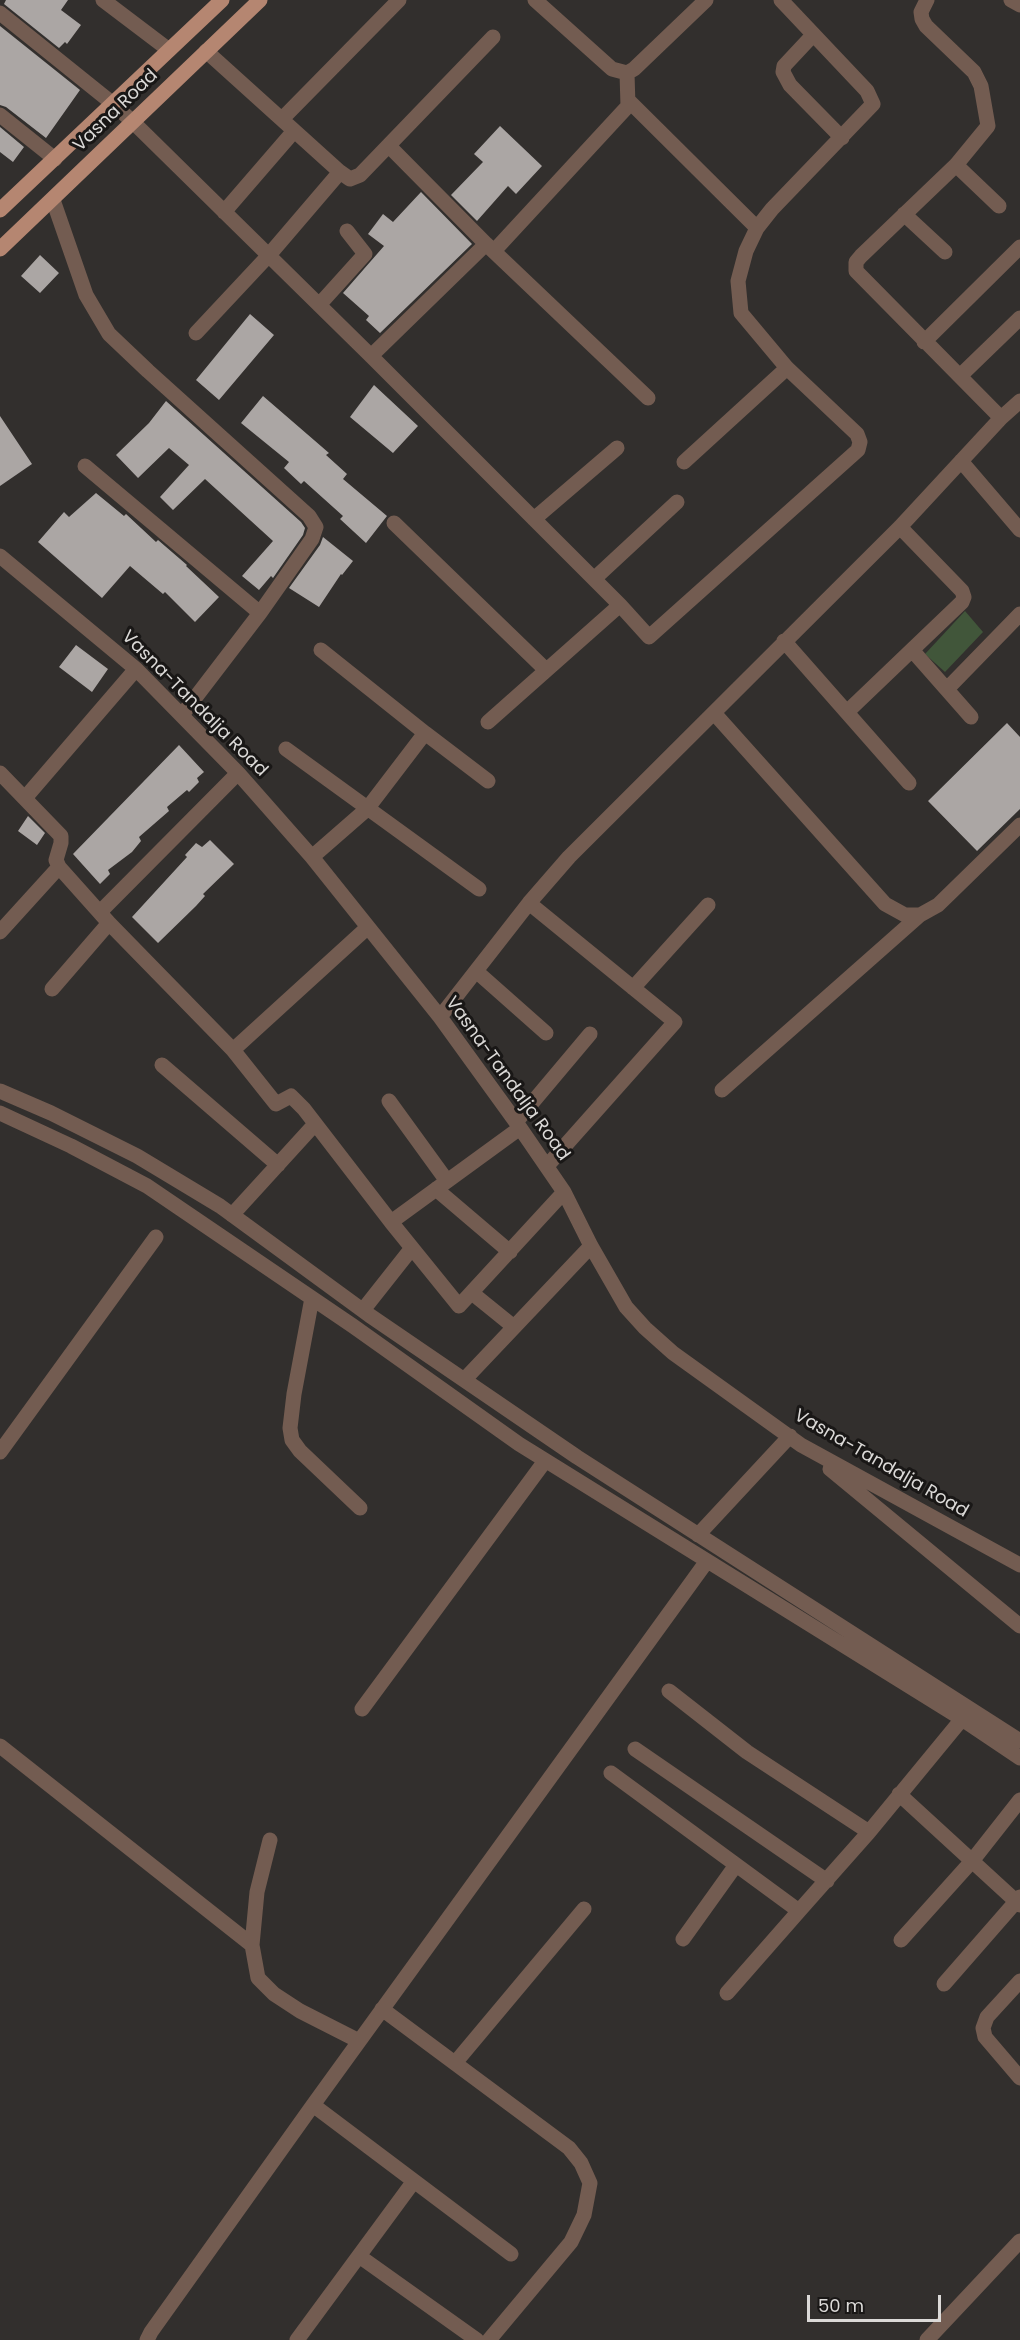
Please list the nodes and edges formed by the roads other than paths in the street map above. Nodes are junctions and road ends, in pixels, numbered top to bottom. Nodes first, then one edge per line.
1 (103, 0) edge
2 (222, 0) edge
3 (260, 0) edge
4 (399, 0) edge
5 (535, 0) edge
6 (705, 0) edge
7 (781, 0) edge
8 (927, 0) edge
9 (1011, 0) edge
10 (1020, 5) edge
11 (0, 13) edge
12 (813, 35) junction
13 (493, 37) dead end
14 (169, 50) junction
15 (206, 51) junction
16 (627, 73) junction
17 (629, 101) junction
18 (112, 104) junction
19 (0, 115) edge
20 (282, 119) junction
21 (133, 122) junction
22 (294, 130) junction
23 (842, 138) junction
24 (389, 146) junction
25 (55, 159) junction
26 (957, 165) junction
27 (340, 172) junction
28 (53, 200) junction
29 (999, 206) dead end
30 (1, 208) edge
31 (224, 212) junction
32 (904, 214) junction
33 (757, 228) junction
34 (347, 231) dead end
35 (1020, 247) edge
36 (490, 248) junction
37 (0, 249) edge
38 (945, 252) dead end
39 (269, 255) junction
40 (319, 304) junction
41 (1020, 318) edge
42 (196, 333) dead end
43 (924, 342) junction
44 (371, 356) junction
45 (787, 368) junction
46 (960, 376) junction
47 (648, 398) dead end
48 (1020, 401) edge
49 (1001, 418) junction
50 (617, 448) dead end
51 (961, 461) junction
52 (684, 462) dead end
53 (85, 466) dead end
54 (677, 502) dead end
55 (534, 519) junction
56 (394, 523) dead end
57 (900, 527) junction
58 (1020, 530) edge
59 (0, 556) edge
60 (594, 579) junction
61 (620, 605) junction
62 (260, 613) junction
63 (1020, 614) edge
64 (784, 641) junction
65 (321, 650) dead end
66 (912, 650) junction
67 (136, 669) junction
68 (546, 670) junction
69 (947, 689) junction
70 (847, 712) junction
71 (714, 713) junction
72 (182, 715) junction
73 (971, 717) dead end
74 (488, 722) dead end
75 (425, 733) junction
76 (286, 749) dead end
77 (238, 772) junction
78 (0, 773) edge
79 (488, 781) dead end
80 (909, 783) dead end
81 (25, 798) junction
82 (367, 809) junction
83 (1020, 825) edge
84 (312, 857) junction
85 (59, 867) junction
86 (479, 889) dead end
87 (529, 903) junction
88 (708, 905) dead end
89 (920, 915) junction
90 (105, 918) junction
91 (368, 927) junction
92 (0, 932) edge
93 (476, 971) junction
94 (633, 988) junction
95 (52, 989) dead end
96 (440, 1017) junction
97 (546, 1033) dead end
98 (590, 1034) dead end
99 (233, 1050) junction
100 (162, 1065) dead end
101 (722, 1090) dead end
102 (0, 1091) edge
103 (389, 1101) dead end
104 (0, 1113) edge
105 (315, 1124) junction
106 (518, 1125) junction
107 (278, 1165) junction
108 (547, 1166) junction
109 (442, 1185) junction
110 (564, 1191) junction
111 (232, 1215) junction
112 (390, 1222) junction
113 (156, 1237) dead end
114 (591, 1246) junction
115 (412, 1248) junction
116 (510, 1252) junction
117 (472, 1293) junction
118 (312, 1298) junction
119 (363, 1311) junction
120 (514, 1327) junction
121 (464, 1380) junction
122 (795, 1440) junction
123 (0, 1452) edge
124 (545, 1461) junction
125 (360, 1508) dead end
126 (698, 1535) junction
127 (707, 1561) junction
128 (1020, 1565) edge
129 (1020, 1626) edge
130 (669, 1691) dead end
131 (362, 1709) dead end
132 (962, 1719) junction
133 (1010, 1740) edge
134 (0, 1746) edge
135 (635, 1749) dead end
136 (1020, 1758) edge
137 (611, 1773) dead end
138 (899, 1794) junction
139 (1020, 1800) edge
140 (869, 1832) junction
141 (270, 1840) dead end
142 (972, 1861) junction
143 (736, 1865) junction
144 (827, 1881) junction
145 (1019, 1901) edge
146 (584, 1909) dead end
147 (799, 1911) junction
148 (682, 1939) dead end
149 (901, 1941) dead end
150 (252, 1945) junction
151 (1020, 1981) edge
152 (944, 1984) dead end
153 (727, 1994) dead end
154 (382, 2009) junction
155 (359, 2041) junction
156 (455, 2063) junction
157 (1019, 2076) edge
158 (314, 2104) junction
159 (414, 2181) junction
160 (1020, 2241) edge
161 (512, 2254) dead end
162 (359, 2256) junction
163 (304, 2338) edge
164 (147, 2340) edge
165 (477, 2340) edge
166 (489, 2340) edge
167 (927, 2340) edge

1 - 14 street
2 - 14 main road, Vasna Road
3 - 15 main road, Vasna Road
4 - 20 street
5 - 16 street
6 - 16 street
7 - 12 street
8 - 26 street
9 - 10 street
11 - 18 street
12 - 23 street
12 - 23 street
13 - 24 street
14 - 18 main road, Vasna Road
15 - 20 street
15 - 21 main road, Vasna Road
16 - 17 street
17 - 33 street
17 - 36 street
18 - 21 street
18 - 25 main road, Vasna Road
19 - 25 street
20 - 22 street
21 - 28 main road, Vasna Road
21 - 31 street
22 - 27 street
22 - 31 street
23 - 33 street
24 - 27 street
24 - 36 street
25 - 30 main road, Vasna Road
26 - 29 street
26 - 32 street
27 - 39 street
28 - 37 main road, Vasna Road
28 - 62 street
31 - 39 street
32 - 38 street
32 - 43 street
33 - 45 street
34 - 40 street
35 - 43 street
36 - 44 street
36 - 47 street
39 - 40 street
39 - 42 street
40 - 44 street
41 - 46 street
43 - 46 street
44 - 55 street
45 - 52 street
45 - 61 street
46 - 49 street
48 - 49 street
49 - 51 street
50 - 55 street
51 - 57 street
51 - 58 street
53 - 62 street
54 - 60 street
55 - 60 street
56 - 68 street
57 - 64 street
57 - 66 street
59 - 67 street, Vasna-Tandalja Road
60 - 61 street
61 - 68 street
62 - 72 street
63 - 69 street
64 - 70 street
64 - 71 street
65 - 75 street
66 - 69 street
66 - 70 street
67 - 72 street, Vasna-Tandalja Road
67 - 81 street
68 - 74 street
69 - 73 street
70 - 80 street
71 - 87 street
71 - 89 street
72 - 77 street, Vasna-Tandalja Road
75 - 79 street
75 - 82 street
76 - 82 street
77 - 84 street, Vasna-Tandalja Road
77 - 90 street
78 - 81 street
81 - 85 street
82 - 84 street
82 - 86 street
83 - 89 street
84 - 91 street, Vasna-Tandalja Road
85 - 90 street
85 - 92 street
87 - 93 street
87 - 94 street
88 - 94 street
89 - 101 street
90 - 95 street
90 - 99 street
91 - 96 street, Vasna-Tandalja Road
91 - 99 street
93 - 96 street
93 - 97 street
94 - 108 street
96 - 106 street, Vasna-Tandalja Road
98 - 106 street
99 - 105 street
100 - 107 street
102 - 111 street
103 - 109 street
104 - 118 street
105 - 107 street
105 - 112 street
106 - 108 street, Vasna-Tandalja Road
106 - 109 street
107 - 111 street
108 - 110 street, Vasna-Tandalja Road
109 - 112 street
109 - 116 street
110 - 114 street, Vasna-Tandalja Road
110 - 116 street
111 - 119 street
112 - 115 street
113 - 123 street
114 - 120 street
114 - 122 street, Vasna-Tandalja Road
115 - 117 street
115 - 119 street
116 - 117 street
117 - 120 street
118 - 124 street
118 - 125 street
119 - 121 street
120 - 121 street
121 - 126 street
122 - 126 street
122 - 128 street, Vasna-Tandalja Road
122 - 129 street
124 - 127 street
124 - 131 street
126 - 133 street
127 - 132 street
127 - 154 street
130 - 140 street
132 - 133 street
132 - 138 street
133 - 136 street
134 - 150 street
135 - 144 street
137 - 143 street
138 - 140 street
138 - 142 street
139 - 142 street
140 - 144 street
141 - 150 street
142 - 145 street
142 - 149 street
143 - 147 street
143 - 148 street
144 - 147 street
145 - 152 street
146 - 156 street
147 - 153 street
150 - 155 street
151 - 157 street
154 - 155 street
154 - 156 street
155 - 158 street
156 - 166 street
158 - 159 street
158 - 164 street
159 - 161 street
159 - 162 street
160 - 167 street
162 - 163 street
162 - 165 street

